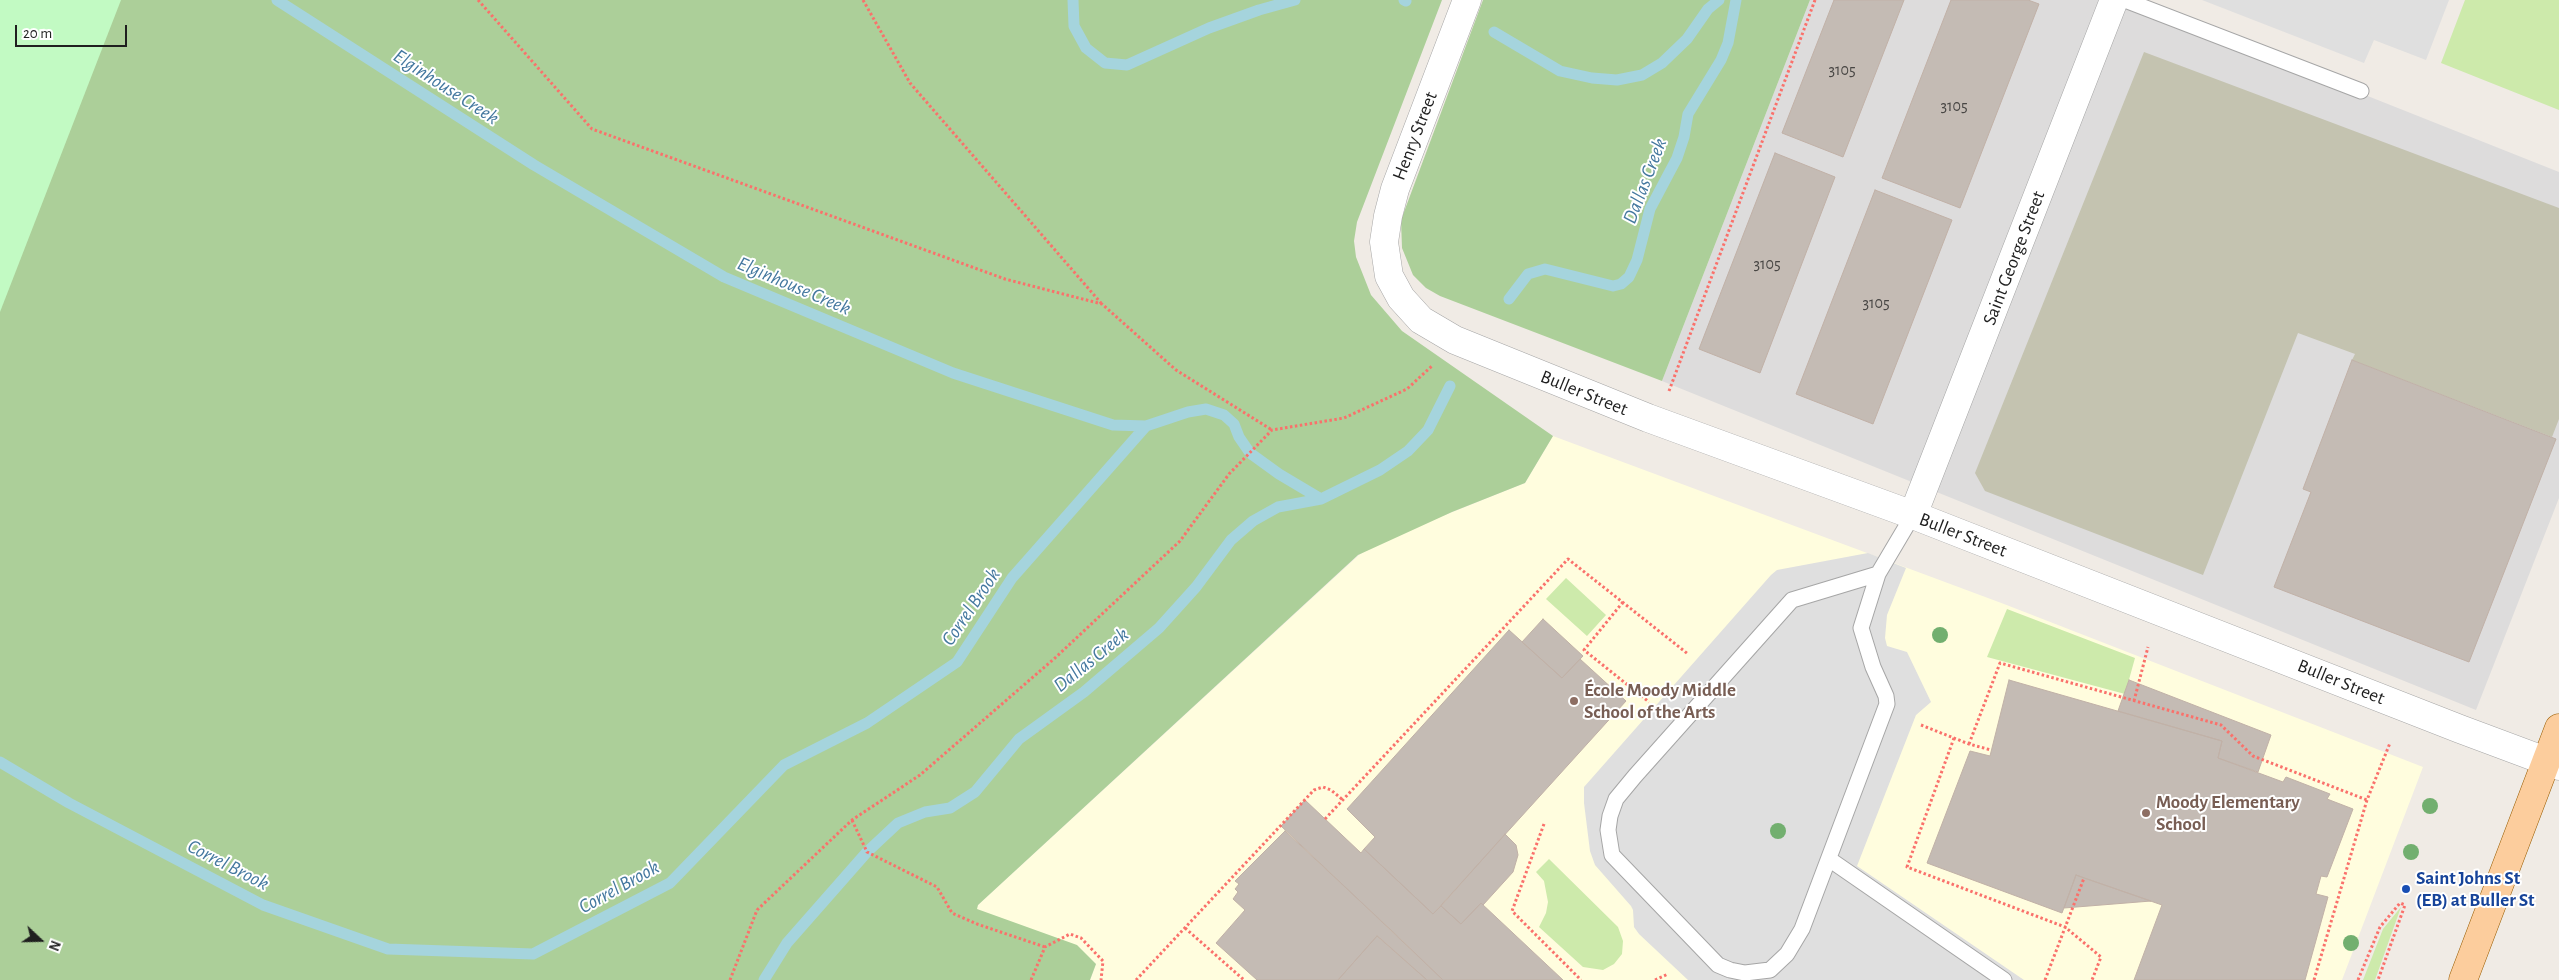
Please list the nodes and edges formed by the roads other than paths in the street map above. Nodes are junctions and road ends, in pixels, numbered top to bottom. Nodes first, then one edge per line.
1 (1467, 0) edge
2 (2114, 0) edge
3 (2125, 0) edge
4 (2361, 92) dead end
5 (1389, 276) joint
6 (1913, 515) junction
7 (1878, 574) junction
8 (2559, 728) edge
9 (2553, 763) edge
10 (1829, 859) junction
11 (1732, 975) edge
12 (2004, 980) edge
13 (2463, 980) edge

1 - 5 street, Henry Street
2 - 6 street, Saint George Street
3 - 4 lane
5 - 6 street, Buller Street
6 - 7 lane
6 - 9 street, Buller Street
7 - 10 lane
7 - 11 lane
8 - 9 main road
9 - 13 main road
10 - 11 lane
10 - 12 lane

